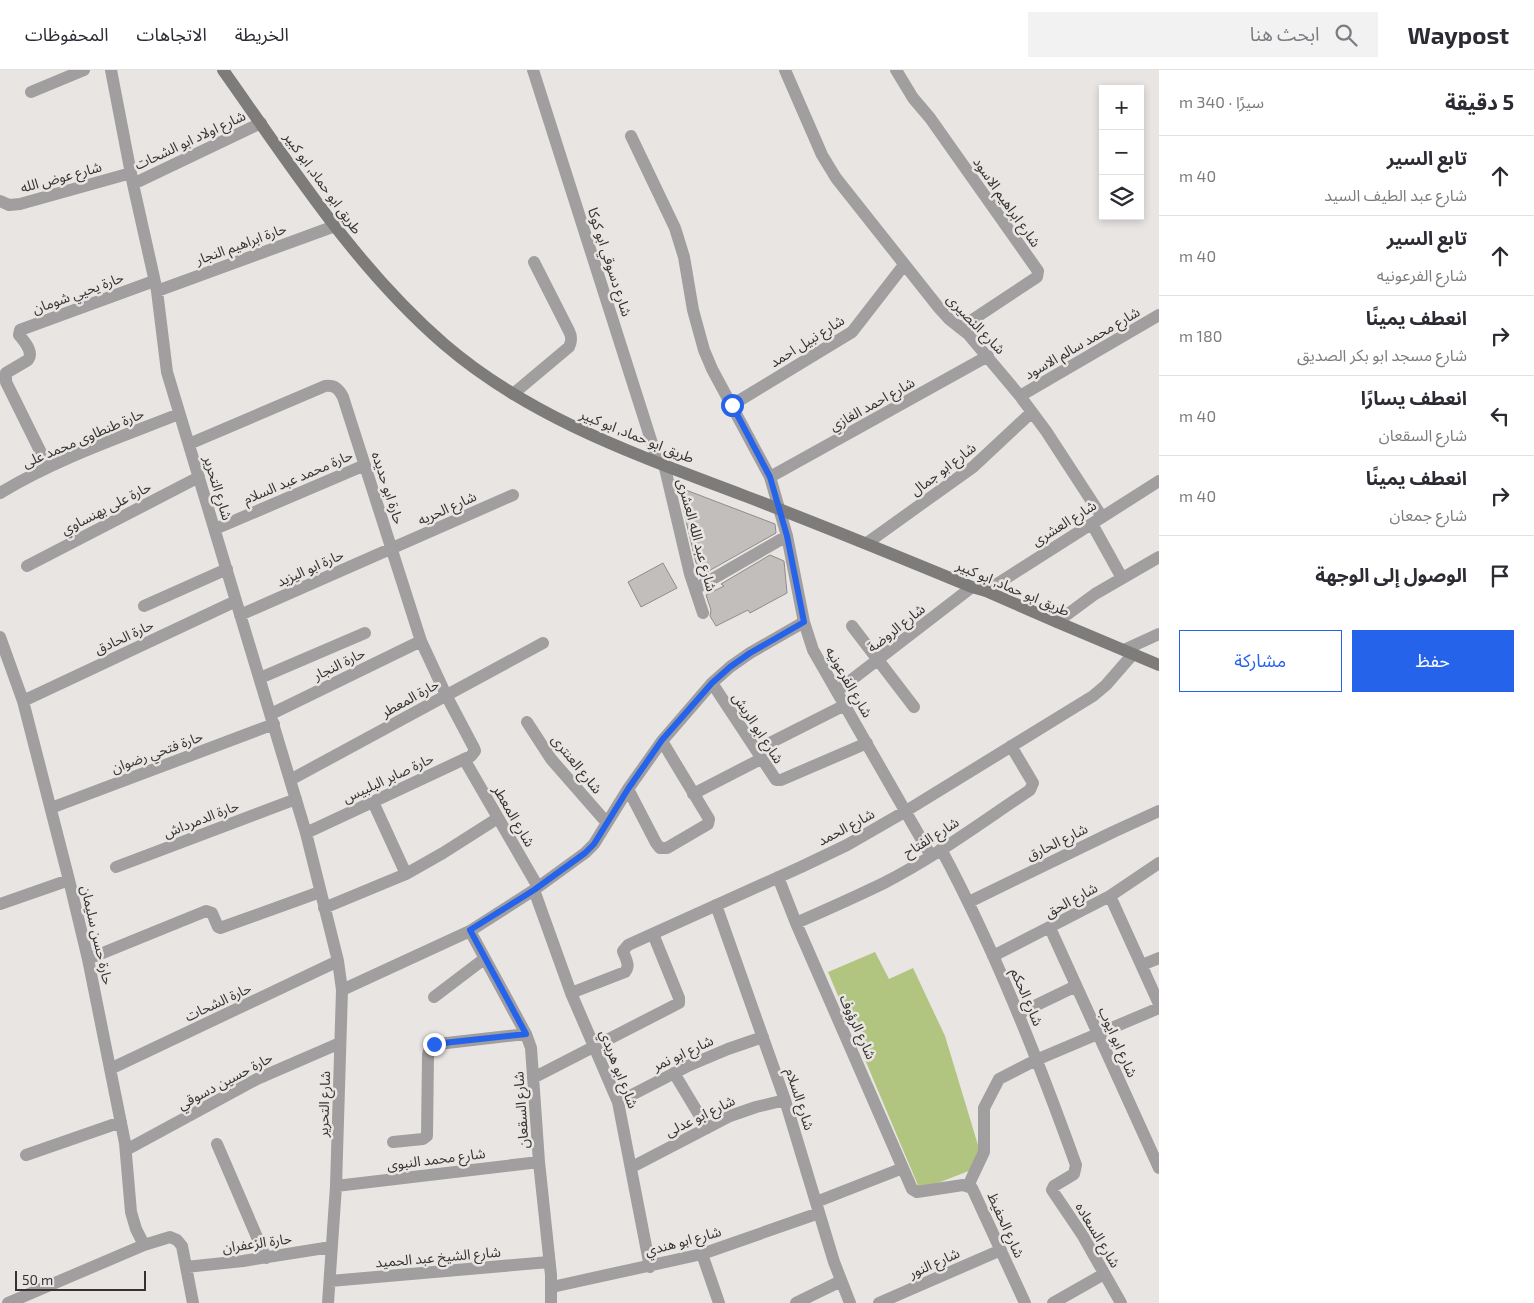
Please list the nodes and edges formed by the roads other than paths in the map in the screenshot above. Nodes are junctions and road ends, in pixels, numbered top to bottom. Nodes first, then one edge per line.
1 (84, 70) edge
2 (111, 70) edge
3 (224, 70) edge
4 (533, 70) edge
5 (785, 70) edge
6 (896, 70) edge
7 (31, 92) dead end
8 (261, 123) junction
9 (631, 136) dead end
10 (132, 179) junction
11 (0, 201) edge
12 (335, 226) junction
13 (534, 262) dead end
14 (904, 264) junction
15 (156, 286) junction
16 (1159, 316) edge
17 (960, 328) junction
18 (988, 356) junction
19 (513, 394) junction
20 (1020, 396) junction
21 (732, 405) junction
22 (1032, 412) junction
23 (179, 414) junction
24 (189, 444) junction
25 (661, 463) junction
26 (365, 465) junction
27 (48, 467) junction
28 (199, 477) junction
29 (770, 477) junction
30 (1159, 482) edge
31 (0, 492) edge
32 (513, 494) dead end
33 (780, 509) junction
34 (1097, 520) junction
35 (215, 529) junction
36 (787, 536) junction
37 (867, 543) junction
38 (392, 548) junction
39 (1159, 558) edge
40 (27, 566) dead end
41 (227, 569) junction
42 (1122, 578) junction
43 (972, 587) junction
44 (695, 589) junction
45 (986, 591) junction
46 (236, 601) junction
47 (144, 606) dead end
48 (703, 613) dead end
49 (240, 614) junction
50 (804, 622) junction
51 (1057, 622) junction
52 (852, 626) dead end
53 (365, 633) dead end
54 (1159, 634) edge
55 (0, 637) edge
56 (421, 641) junction
57 (543, 642) dead end
58 (1128, 652) junction
59 (878, 660) junction
60 (1159, 665) edge
61 (260, 678) junction
62 (712, 683) junction
63 (837, 691) junction
64 (446, 695) junction
65 (24, 700) junction
66 (845, 704) junction
67 (914, 707) dead end
68 (272, 719) junction
69 (527, 722) dead end
70 (662, 740) junction
71 (867, 743) junction
72 (1011, 746) junction
73 (758, 754) junction
74 (464, 760) junction
75 (290, 780) junction
76 (628, 789) junction
77 (694, 794) junction
78 (296, 799) junction
79 (373, 802) junction
80 (51, 808) junction
81 (906, 811) junction
82 (1159, 812) edge
83 (498, 818) junction
84 (608, 822) junction
85 (306, 833) junction
86 (936, 853) junction
87 (1159, 863) edge
88 (116, 867) dead end
89 (406, 874) junction
90 (778, 877) junction
91 (70, 880) junction
92 (536, 888) junction
93 (320, 892) junction
94 (1110, 896) junction
95 (969, 902) junction
96 (0, 904) edge
97 (716, 906) junction
98 (324, 908) junction
99 (796, 923) junction
100 (1050, 928) junction
101 (470, 930) junction
102 (653, 934) junction
103 (993, 956) junction
104 (1159, 958) edge
105 (484, 959) junction
106 (88, 960) junction
107 (338, 961) junction
108 (1142, 965) junction
109 (1076, 986) junction
110 (342, 990) junction
111 (571, 993) junction
112 (434, 997) dead end
113 (1159, 1006) edge
114 (1018, 1014) junction
115 (526, 1034) junction
116 (1098, 1034) junction
117 (763, 1037) junction
118 (340, 1044) junction
119 (595, 1047) junction
120 (1036, 1060) junction
121 (110, 1069) junction
122 (674, 1073) junction
123 (534, 1078) junction
124 (785, 1100) junction
125 (618, 1102) junction
126 (121, 1122) junction
127 (707, 1128) junction
128 (393, 1142) dead end
129 (218, 1144) dead end
130 (126, 1150) junction
131 (26, 1154) dead end
132 (539, 1162) junction
133 (632, 1167) junction
134 (903, 1168) junction
135 (1159, 1168) edge
136 (1056, 1184) joint
137 (336, 1186) junction
138 (968, 1186) junction
139 (912, 1189) joint
140 (818, 1207) junction
141 (144, 1245) junction
142 (331, 1247) junction
143 (1000, 1250) junction
144 (702, 1254) junction
145 (266, 1258) junction
146 (549, 1262) junction
147 (186, 1267) junction
148 (650, 1267) junction
149 (1104, 1274) junction
150 (841, 1281) junction
151 (330, 1282) junction
152 (552, 1287) junction
153 (8, 1303) edge
154 (193, 1303) edge
155 (328, 1303) edge
156 (551, 1303) edge
157 (719, 1303) edge
158 (796, 1303) edge
159 (850, 1303) edge
160 (879, 1303) edge
161 (1025, 1303) edge
162 (1053, 1303) edge
163 (1120, 1303) edge

1 - 7 street
2 - 10 street, شارع التحرير
3 - 8 main road, طريق ابو حماد, ابو كبير
4 - 25 street, شارع دسوقي ابو كوكا
5 - 14 street, شارع النصيرى
6 - 17 street, شارع ابراهيم الاسود
8 - 10 street, شارع اولاد ابو الشحات
8 - 12 main road, طريق ابو حماد, ابو كبير
9 - 21 street, شارع الفرعونيه
10 - 11 street, شارع عوض الله
10 - 15 street, شارع التحرير
12 - 15 street, حارة ابراهيم النجار
12 - 19 main road, طريق ابو حماد, ابو كبير
13 - 19 street
14 - 17 street, شارع النصيرى
14 - 21 street, شارع نبيل احمد
15 - 23 street, شارع التحرير
15 - 27 street, حارة يحيي شومان
16 - 20 street, شارع محمد سالم الاسود
17 - 18 street, شارع النصيرى
18 - 20 street, شارع النصيرى
18 - 29 street, شارع احمد الغازي
19 - 25 main road, طريق ابو حماد, ابو كبير
20 - 22 street, شارع النصيرى
21 - 29 street, شارع الفرعونيه
22 - 34 street, شارع النصيرى
22 - 37 street, شارع ابو جمال
23 - 24 street, شارع التحرير
23 - 27 street, حارة طنطاوى محمد على
24 - 26 street, حارة ابو حديده
24 - 28 street, شارع التحرير
25 - 33 main road, طريق ابو حماد, ابو كبير
25 - 44 street, شارع عبد الله العشرى
26 - 35 street, حارة محمد عبد السلام
26 - 38 street, حارة ابو حديده
27 - 31 street, حارة طنطاوى محمد على
28 - 35 street, شارع التحرير
28 - 40 street, حارة على بهنساوي
29 - 33 street, شارع الفرعونيه
30 - 34 street, شارع العشرى
32 - 38 street, شارع الحريه
33 - 36 street, شارع الفرعونيه
33 - 37 main road, طريق ابو حماد, ابو كبير
34 - 42 street, شارع النصيرى
34 - 45 street, شارع العشرى
35 - 41 street, شارع التحرير
36 - 44 street
36 - 50 street, شارع الفرعونيه
37 - 43 main road, طريق ابو حماد, ابو كبير
38 - 49 street, حارة ابو اليزيد
38 - 56 street, حارة ابو حديده
39 - 42 street
41 - 46 street, شارع التحرير
41 - 47 street
42 - 51 street
43 - 45 main road, طريق ابو حماد, ابو كبير
43 - 59 street, شارع الروضة
44 - 48 street, شارع عبد الله العشرى
45 - 51 main road, طريق ابو حماد, ابو كبير
46 - 49 street, شارع التحرير
46 - 65 street, حارة الحادق
49 - 61 street, شارع التحرير
50 - 62 street
50 - 63 street, شارع الفرعونيه
51 - 58 main road, طريق ابو حماد, ابو كبير
52 - 59 street
53 - 61 street
54 - 58 street
55 - 65 street, حارة حسن سليمان
56 - 64 street, حارة ابو حديده
56 - 68 street, حارة النجار
57 - 64 street, حارة المعطر
58 - 60 main road, طريق ابو حماد, ابو كبير
58 - 72 street, شارع الحمد
59 - 63 street, شارع الروضة
59 - 67 street
61 - 68 street, شارع التحرير
62 - 70 street
62 - 73 street, شارع ابو الريش
63 - 66 street, شارع الفرعونيه
64 - 74 street, حارة ابو حديده
64 - 75 street, حارة المعطر
65 - 80 street, حارة حسن سليمان
66 - 71 street, شارع الفرعونيه
66 - 73 street
68 - 75 street, شارع التحرير
68 - 80 street, حارة فتحي رضوان
69 - 84 street, شارع العنترى
70 - 76 street
70 - 77 street
71 - 73 street, شارع ابو الريش
71 - 81 street, شارع الفرعونيه
72 - 81 street, شارع الحمد
72 - 86 street, شارع الفتاح
73 - 77 street
74 - 79 street, حارة صابر البلبيس
74 - 83 street, شارع المعطر
75 - 78 street, شارع التحرير
76 - 77 street
76 - 84 street
78 - 85 street, شارع التحرير
78 - 88 street, حارة الدمرداش
79 - 85 street, حارة صابر البلبيس
79 - 89 street
80 - 91 street, حارة حسن سليمان
81 - 86 street, شارع الفرعونيه
81 - 90 street, شارع الحمد
82 - 95 street, شارع الحارق
83 - 89 street
83 - 92 street, شارع المعطر
84 - 92 street
85 - 93 street, شارع التحرير
86 - 95 street, شارع الحكم
86 - 99 street, شارع الفتاح
87 - 94 street, شارع الحق
89 - 98 street
90 - 97 street, شارع الحمد
90 - 99 street, شارع الرؤوف
91 - 96 street
91 - 106 street, حارة حسن سليمان
92 - 101 street
92 - 111 street, شارع ابو هريدي
93 - 98 street, شارع التحرير
93 - 106 street
94 - 100 street, شارع الحق
94 - 108 street
95 - 103 street, شارع الحكم
97 - 102 street, شارع الحمد
97 - 117 street, شارع السلام
98 - 107 street, شارع التحرير
99 - 134 street, شارع الرؤوف
100 - 103 street, شارع الحق
100 - 109 street, شارع ابو ايوب
101 - 105 street, شارع السقعان
101 - 110 street
102 - 111 street, شارع الحمد
102 - 119 street
103 - 114 street, شارع الحكم
104 - 108 street
105 - 112 street
105 - 115 street, شارع السقعان
106 - 121 street, حارة حسن سليمان
107 - 110 street, شارع التحرير
107 - 121 street, حارة الشحات
108 - 113 street
109 - 114 street
109 - 116 street, شارع ابو ايوب
110 - 118 street, شارع التحرير
111 - 119 street, شارع ابو هريدي
113 - 116 street
114 - 120 street, شارع الحكم
115 - 123 street, شارع السقعان
115 - 128 street
116 - 120 street
116 - 135 street, شارع ابو ايوب
117 - 122 street, شارع ابو نمر
117 - 124 street, شارع السلام
118 - 130 street, حارة حسين دسوقي
118 - 137 street, شارع التحرير
119 - 123 street
119 - 125 street, شارع ابو هريدي
120 - 136 street, شارع الحكم
120 - 138 street
121 - 126 street, حارة حسن سليمان
122 - 125 street, شارع ابو نمر
122 - 127 street
123 - 132 street, شارع السقعان
124 - 127 street, شارع ابو عدلى
124 - 140 street, شارع السلام
125 - 133 street, شارع ابو هريدي
126 - 130 street, حارة حسن سليمان
126 - 131 street
127 - 133 street, شارع ابو عدلى
129 - 145 street
130 - 141 street, حارة حسن سليمان
132 - 137 street, شارع محمد النبوى
132 - 146 street, شارع السقعان
133 - 148 street, شارع ابو هريدي
134 - 139 street, شارع الرؤوف
134 - 140 street, شارع ابو هندي
136 - 149 street, شارع السعاده
137 - 142 street, شارع التحرير
138 - 139 street, شارع الحفيظ
138 - 143 street, شارع الحفيظ
140 - 144 street, شارع ابو هندي
140 - 150 street, شارع السلام
141 - 147 street
141 - 153 street
142 - 145 street, حارة الزعفران
142 - 151 street, شارع التحرير
143 - 160 street, شارع النور
143 - 161 street, شارع الحفيظ
144 - 148 street, شارع ابو هندي
144 - 157 street
145 - 147 street, حارة الزعفران
146 - 151 street, شارع الشيخ عبد الحميد
146 - 152 street, شارع السقعان
147 - 154 street
148 - 152 street, شارع ابو هندي
149 - 162 street
149 - 163 street, شارع السعاده
150 - 158 street
150 - 159 street, شارع السلام
151 - 155 street, شارع التحرير
152 - 156 street, شارع السقعان

